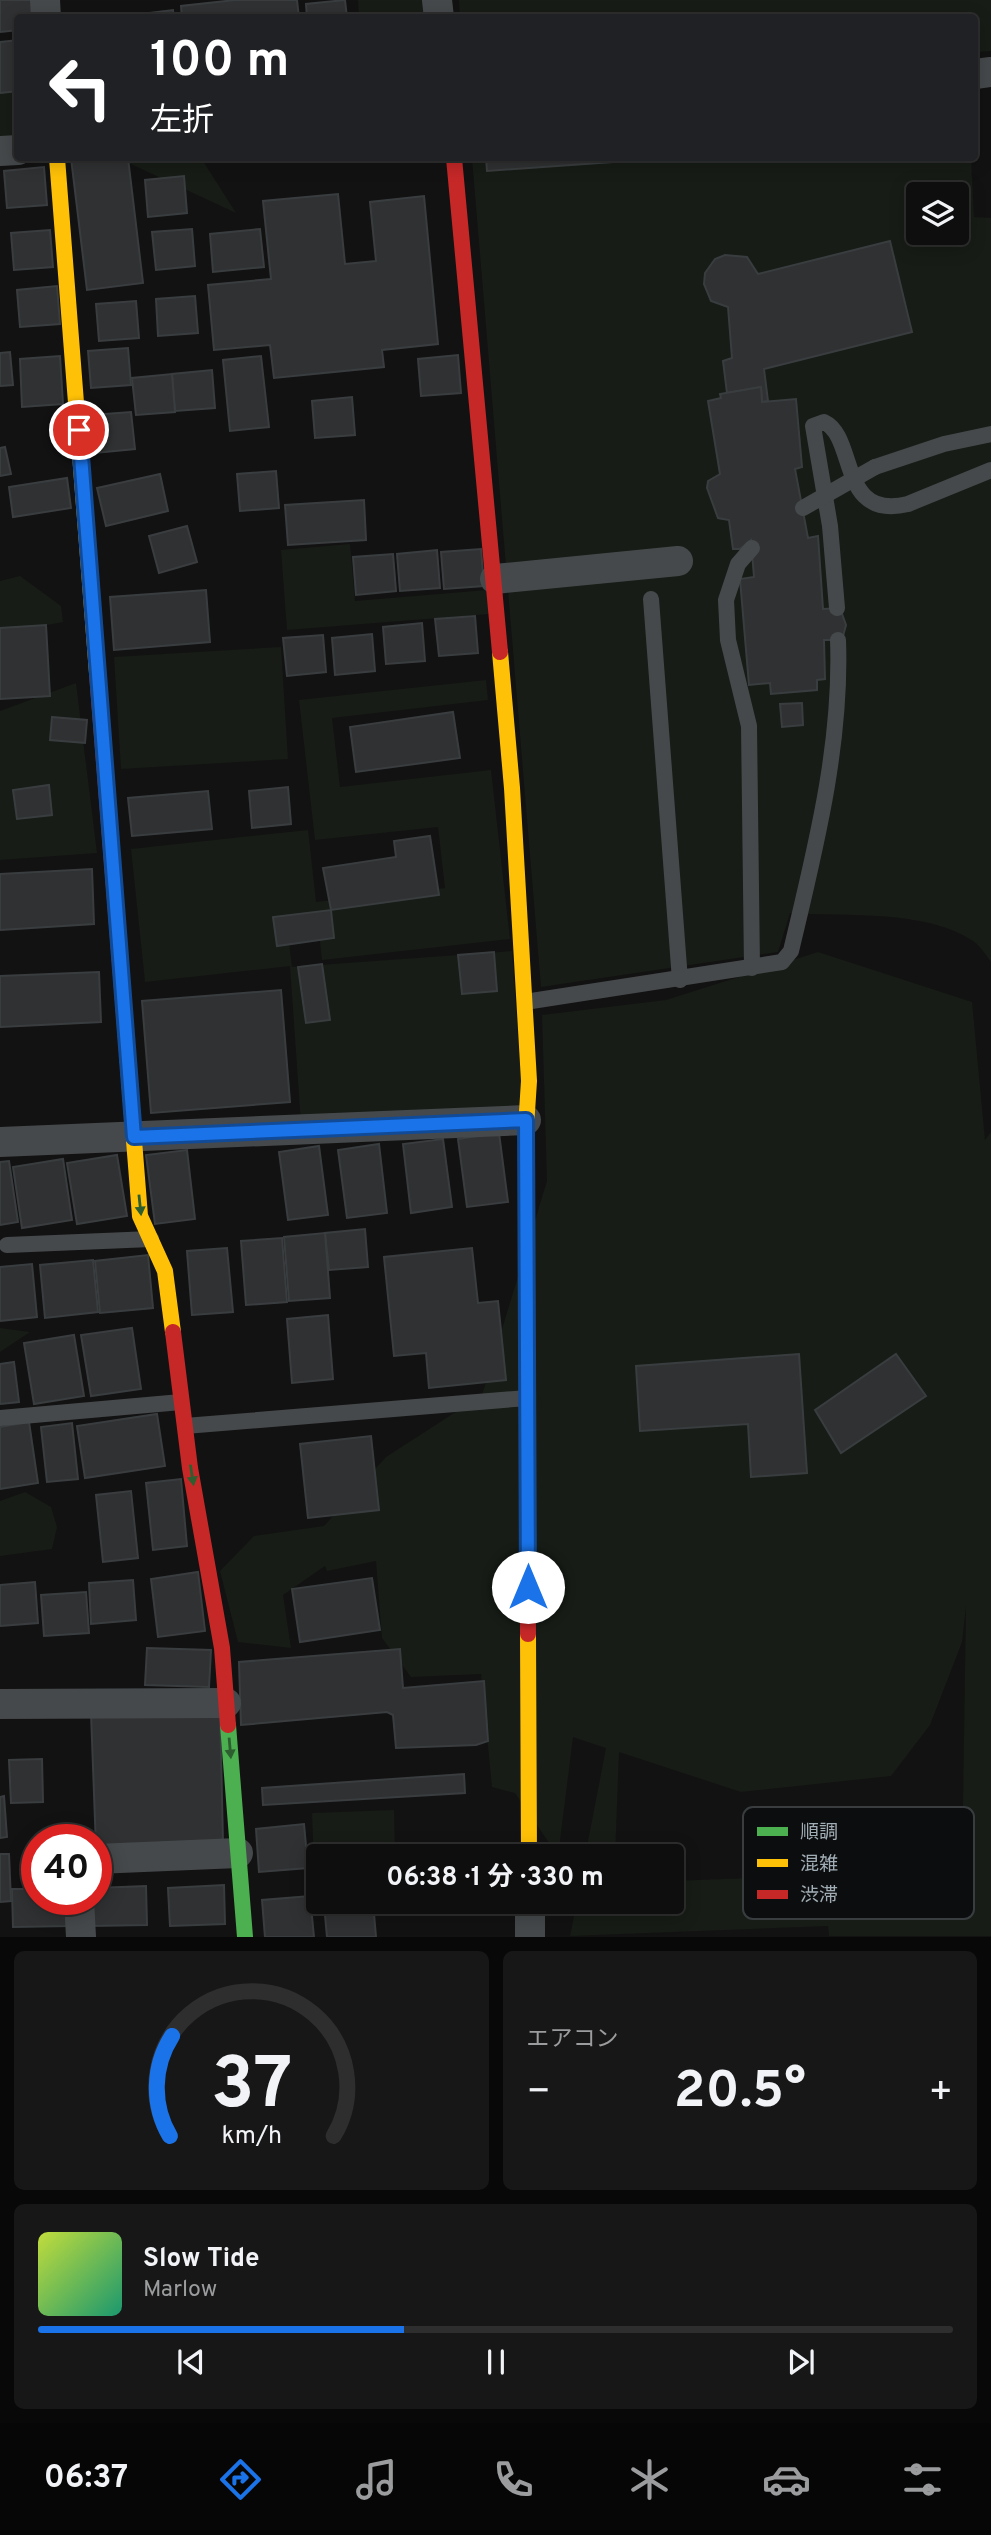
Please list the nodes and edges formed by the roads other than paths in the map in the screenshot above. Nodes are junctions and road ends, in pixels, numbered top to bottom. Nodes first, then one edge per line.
1 (57, 161) edge
2 (454, 161) edge
3 (991, 434) edge
4 (991, 470) edge
5 (803, 508) dead end
6 (752, 548) dead end
7 (678, 561) dead end
8 (495, 579) junction
9 (651, 600) dead end
10 (837, 608) dead end
11 (838, 640) dead end
12 (752, 968) junction
13 (680, 980) junction
14 (525, 1002) junction
15 (526, 1120) junction
16 (134, 1137) junction
17 (0, 1142) edge
18 (150, 1239) junction
19 (7, 1245) dead end
20 (527, 1398) junction
21 (181, 1402) junction
22 (0, 1418) edge
23 (185, 1426) junction
24 (226, 1703) junction
25 (0, 1704) edge
26 (530, 1844) edge
27 (238, 1853) junction
28 (112, 1858) edge
29 (530, 1914) edge
30 (80, 1915) edge
31 (81, 1937) edge
32 (244, 1937) edge
33 (530, 1937) edge

1 - 16 street
2 - 8 street
3 - 5 lane, bridge
4 - 10 lane
6 - 12 lane
7 - 8 street
8 - 14 street
9 - 13 lane
11 - 12 lane
12 - 13 lane
13 - 14 lane
14 - 15 street
15 - 16 street
15 - 20 street
16 - 17 street
16 -> 18 street
18 - 19 lane
18 - 21 street
20 - 23 lane
20 - 26 street
21 - 22 lane
21 - 23 street
23 -> 24 street
24 - 25 street
24 -> 27 street
27 - 28 street
27 - 32 street
29 - 33 street
30 - 31 street

